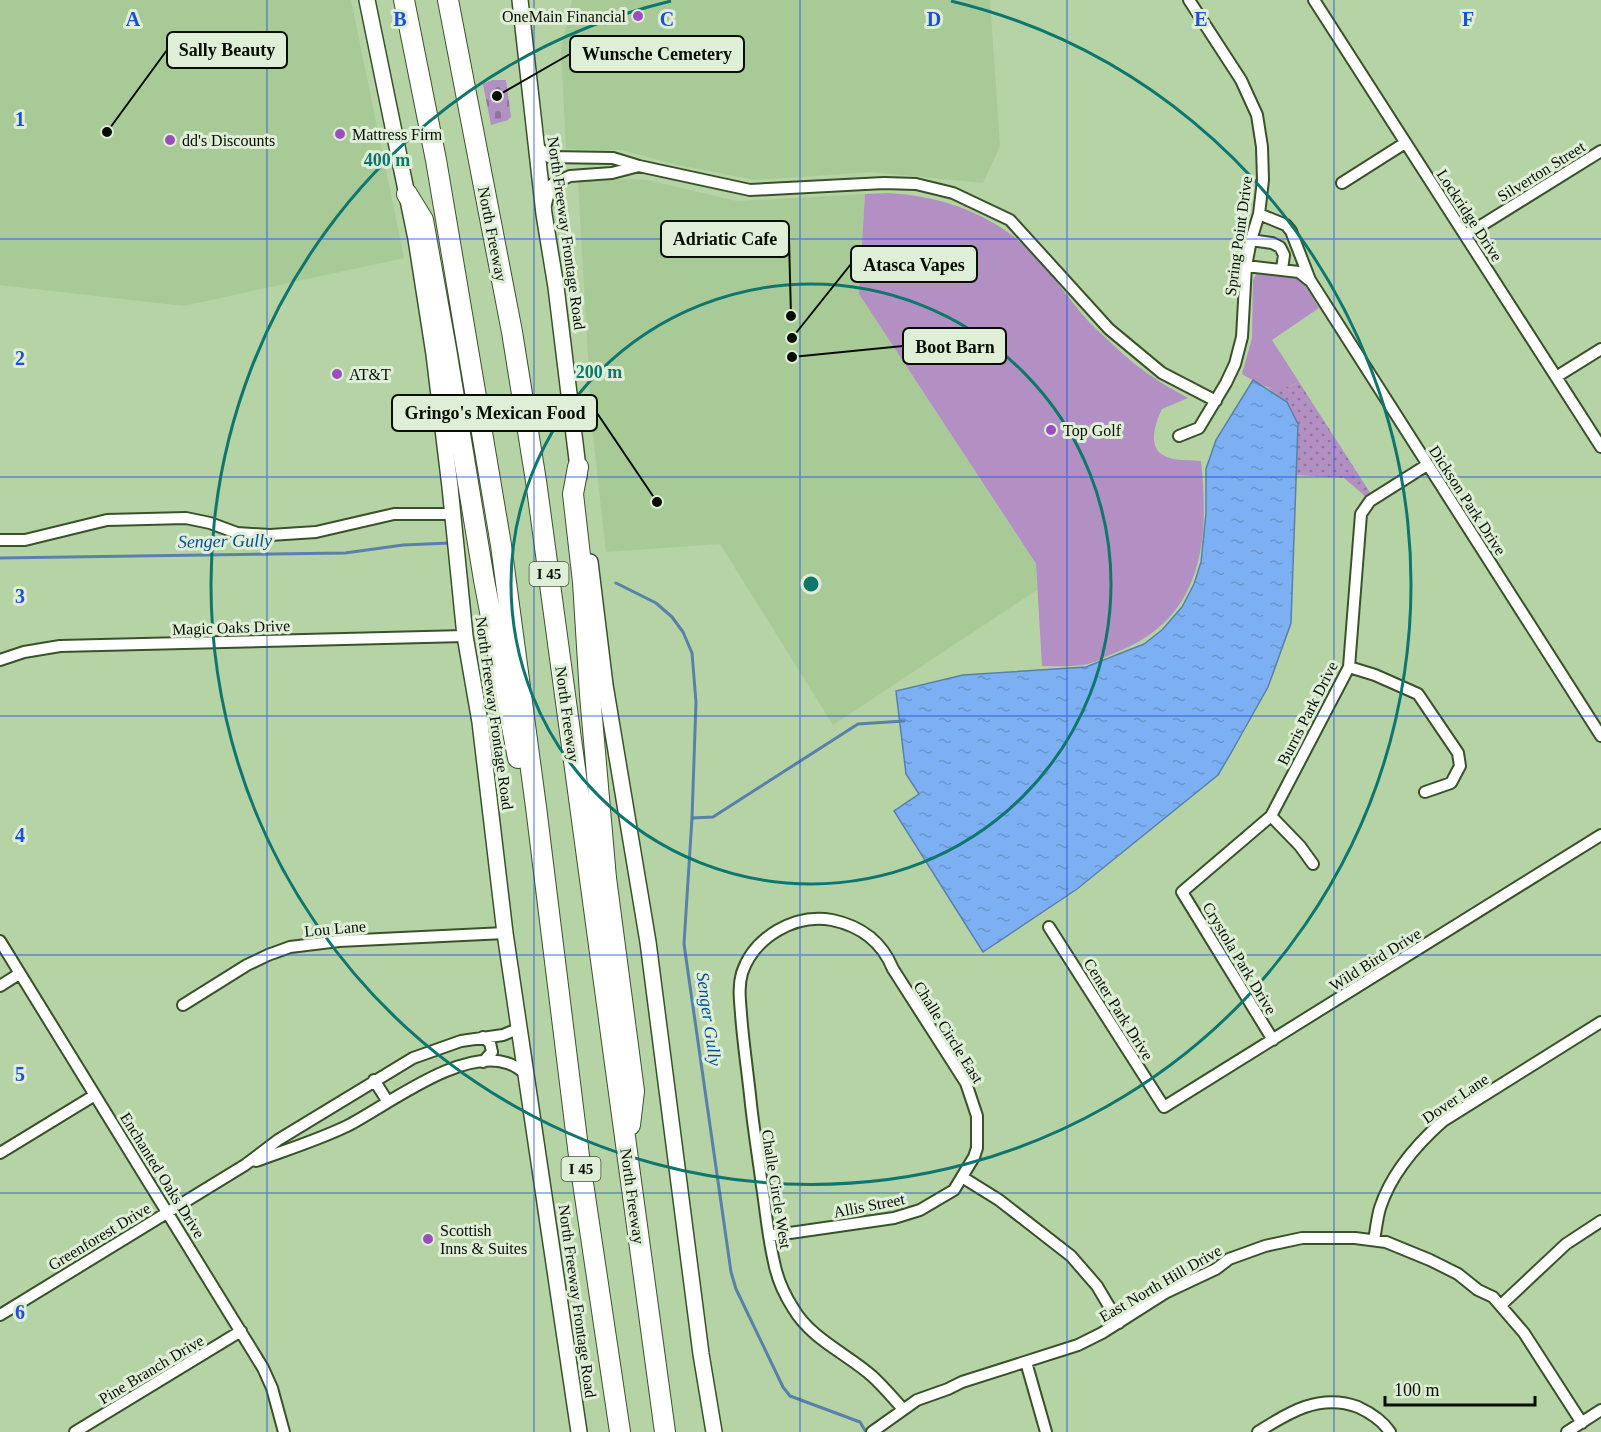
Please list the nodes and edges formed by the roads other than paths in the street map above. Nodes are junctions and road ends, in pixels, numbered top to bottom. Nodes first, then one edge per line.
1 (367, 0) edge
2 (404, 0) edge
3 (448, 0) edge
4 (520, 0) edge
5 (1189, 0) edge
6 (1314, 0) edge
7 (1405, 143) junction
8 (537, 146) junction
9 (1601, 151) edge
10 (639, 166) junction
11 (1342, 183) dead end
12 (407, 194) junction
13 (544, 214) junction
14 (1259, 214) junction
15 (1466, 235) junction
16 (1251, 240) junction
17 (1246, 266) junction
18 (1282, 269) junction
19 (1310, 280) junction
20 (1601, 349) edge
21 (1556, 377) junction
22 (1216, 401) junction
23 (1179, 436) dead end
24 (1601, 447) edge
25 (1427, 465) junction
26 (578, 467) junction
27 (453, 514) junction
28 (0, 540) edge
29 (465, 636) junction
30 (0, 660) edge
31 (1349, 667) junction
32 (1601, 736) edge
33 (1425, 792) dead end
34 (1271, 816) junction
35 (1601, 835) edge
36 (1313, 864) dead end
37 (1182, 892) joint
38 (548, 905) junction
39 (1049, 927) dead end
40 (505, 933) junction
41 (774, 933) joint
42 (0, 941) edge
43 (20, 974) junction
44 (0, 986) edge
45 (183, 1005) dead end
46 (1601, 1022) edge
47 (520, 1028) junction
48 (483, 1037) junction
49 (1273, 1040) junction
50 (483, 1062) junction
51 (527, 1075) junction
52 (374, 1080) junction
53 (95, 1095) junction
54 (388, 1102) junction
55 (1164, 1107) joint
56 (626, 1151) junction
57 (0, 1153) edge
58 (245, 1165) junction
59 (962, 1177) junction
60 (168, 1212) junction
61 (1601, 1221) edge
62 (769, 1236) junction
63 (1374, 1240) junction
64 (1501, 1305) junction
65 (0, 1315) edge
66 (1119, 1323) junction
67 (242, 1331) junction
68 (1026, 1362) junction
69 (903, 1409) junction
70 (1601, 1410) edge
71 (1582, 1423) junction
72 (75, 1432) edge
73 (284, 1432) edge
74 (579, 1432) edge
75 (620, 1432) edge
76 (665, 1432) edge
77 (714, 1432) edge
78 (872, 1432) edge
79 (1046, 1432) edge
80 (1258, 1432) edge
81 (1390, 1432) edge
82 (1567, 1432) edge

1 - 12 main road, North Freeway Frontage Road
2 - 38 highway, I 45
3 - 56 highway, North Freeway / I 45
4 - 8 main road, North Freeway Frontage Road
5 - 14 street, Spring Point Drive
6 - 7 street, Lockridge Drive
7 - 11 street
7 - 15 street, Lockridge Drive
8 - 10 street
8 - 13 main road, North Freeway Frontage Road
9 - 15 street, Silverton Street
10 - 13 street
10 - 22 street
12 - 27 main road, North Freeway Frontage Road
12 - 38 highway
13 - 26 main road, North Freeway Frontage Road
14 - 16 street, Spring Point Drive
14 - 19 street, Dickson Park Drive
15 - 21 street, Lockridge Drive
16 - 17 street, Spring Point Drive
16 - 18 street
17 - 18 street
17 - 22 street, Spring Point Drive
18 - 19 street
19 - 25 street, Dickson Park Drive
20 - 21 street
21 - 24 street, Lockridge Drive
22 - 23 street, Spring Point Drive
25 - 31 street, Burris Park Drive
25 - 32 street, Dickson Park Drive
26 - 56 highway
26 - 77 main road, North Freeway Frontage Road
27 - 28 street
27 - 29 main road, North Freeway Frontage Road
29 - 30 street, Magic Oaks Drive
29 - 40 main road, North Freeway Frontage Road
31 - 33 street
31 - 34 street, Burris Park Drive
34 - 36 street
34 - 37 street, Burris Park Drive
35 - 49 street, Wild Bird Drive
37 - 49 street, Crystola Park Drive
38 - 75 highway, I 45
39 - 55 street, Center Park Drive
40 - 45 street, Lou Lane
40 - 47 main road, North Freeway Frontage Road
41 - 59 street, Challe Circle East
41 - 62 street, Challe Circle West
42 - 43 street, Enchanted Oaks Drive
43 - 44 street
43 - 53 street, Enchanted Oaks Drive
46 - 63 street, Dover Lane
47 - 48 street, Greenforest Drive
47 - 51 main road, North Freeway Frontage Road
48 - 50 street
48 - 52 street, Greenforest Drive
49 - 55 street, Wild Bird Drive
50 - 51 street, Greenforest Drive
50 - 54 street, Greenforest Drive
51 - 74 main road, North Freeway Frontage Road
52 - 54 street
52 - 58 street, Greenforest Drive
53 - 57 street
53 - 60 street, Enchanted Oaks Drive
54 - 58 street, Greenforest Drive
56 - 76 highway, North Freeway / I 45
58 - 60 street, Greenforest Drive
59 - 62 street, Allis Street
59 - 66 street
60 - 65 street, Greenforest Drive
60 - 67 street, Enchanted Oaks Drive
61 - 64 street
62 - 69 street, Challe Circle West
63 - 64 street, East North Hill Drive
63 - 66 street, East North Hill Drive
64 - 71 street, East North Hill Drive
66 - 68 street, East North Hill Drive
67 - 72 street, Pine Branch Drive
67 - 73 street, Enchanted Oaks Drive
68 - 69 street, East North Hill Drive
68 - 79 street
69 - 78 street, East North Hill Drive
70 - 71 street
71 - 82 street
80 - 81 street

